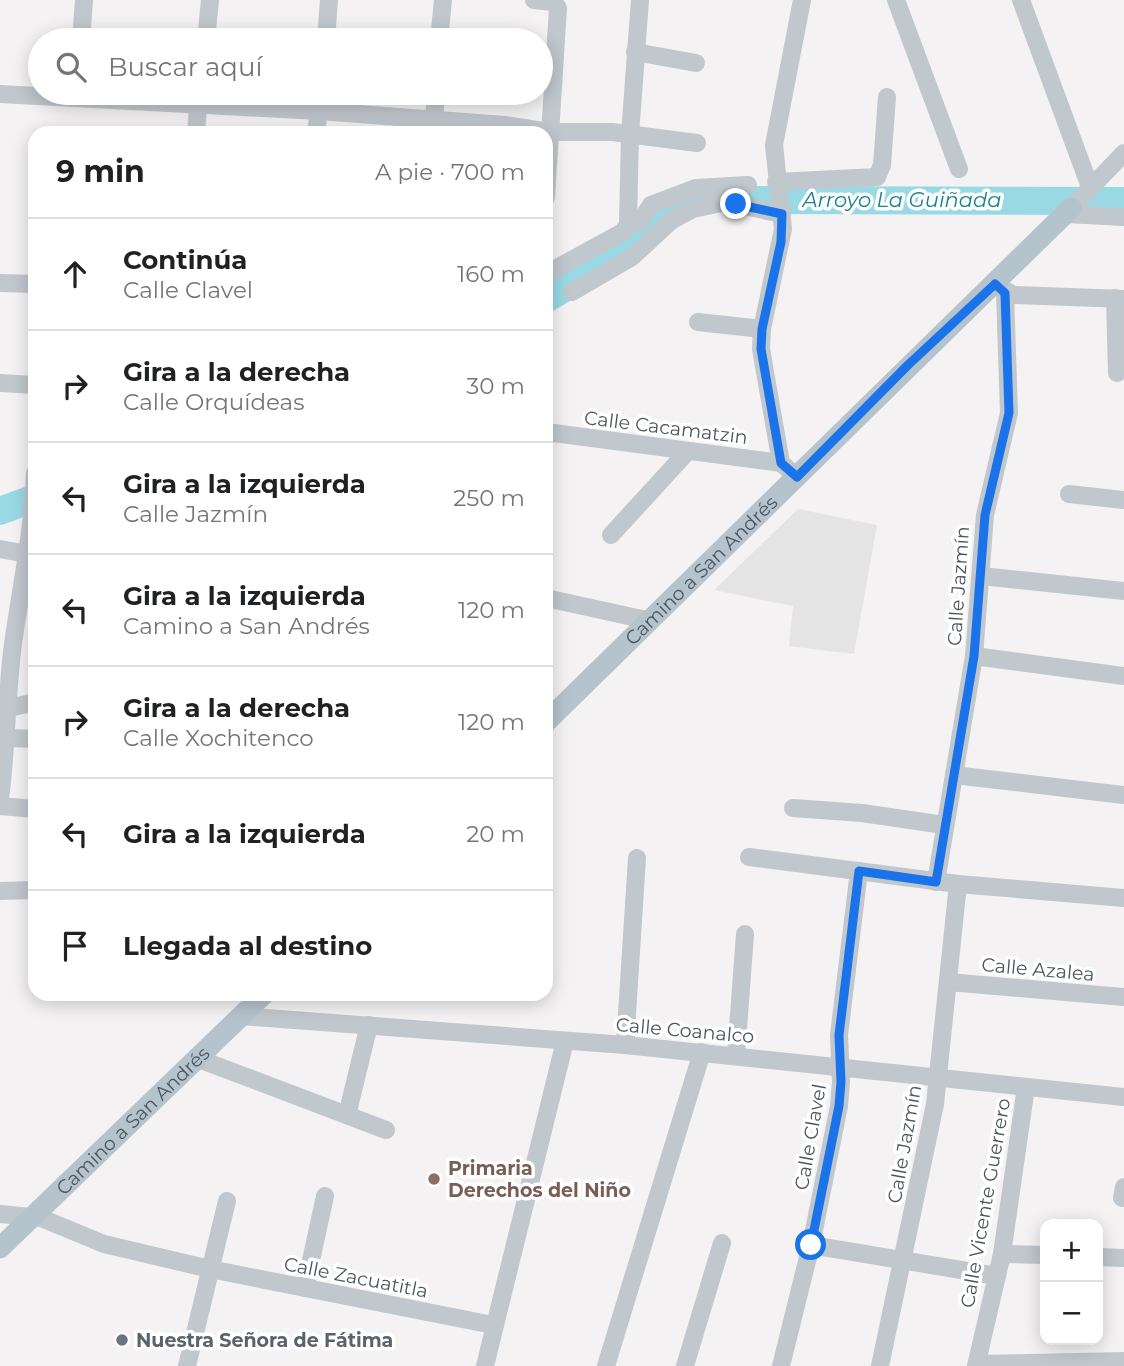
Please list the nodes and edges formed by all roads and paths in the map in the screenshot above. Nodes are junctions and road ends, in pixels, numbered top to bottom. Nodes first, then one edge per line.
1 (84, 0) edge
2 (211, 0) edge
3 (329, 0) edge
4 (443, 0) edge
5 (534, 0) edge
6 (640, 0) edge
7 (802, 0) edge
8 (896, 0) edge
9 (1021, 0) edge
10 (82, 28) edge
11 (208, 28) edge
12 (327, 28) edge
13 (440, 28) edge
14 (635, 52) junction
15 (696, 63) dead end
16 (553, 68) edge
17 (0, 94) edge
18 (28, 94) edge
19 (887, 97) dead end
20 (198, 105) edge
21 (259, 105) edge
22 (320, 105) edge
23 (435, 105) edge
24 (551, 105) edge
25 (319, 111) junction
26 (197, 126) edge
27 (317, 126) edge
28 (433, 126) edge
29 (511, 126) edge
30 (549, 126) edge
31 (553, 132) edge
32 (630, 134) junction
33 (697, 143) dead end
34 (1124, 153) edge
35 (959, 169) dead end
36 (748, 186) dead end
37 (1089, 188) junction
38 (779, 198) junction
39 (1068, 211) junction
40 (1124, 217) edge
41 (644, 226) junction
42 (553, 270) edge
43 (0, 283) edge
44 (28, 284) edge
45 (1000, 289) junction
46 (572, 292) dead end
47 (1120, 299) edge
48 (698, 322) dead end
49 (762, 329) junction
50 (1117, 373) dead end
51 (0, 383) edge
52 (28, 385) edge
53 (553, 433) edge
54 (688, 451) junction
55 (789, 470) junction
56 (1069, 494) dead end
57 (1124, 499) edge
58 (611, 535) dead end
59 (0, 549) edge
60 (28, 554) joint
61 (981, 576) junction
62 (1124, 591) edge
63 (553, 600) edge
64 (651, 621) junction
65 (6, 644) edge
66 (974, 656) junction
67 (1124, 676) edge
68 (28, 704) edge
69 (9, 708) junction
70 (553, 715) edge
71 (5, 731) edge
72 (28, 738) edge
73 (3, 757) edge
74 (954, 775) junction
75 (1124, 794) edge
76 (0, 799) edge
77 (0, 806) edge
78 (28, 808) edge
79 (793, 808) dead end
80 (944, 825) junction
81 (637, 858) dead end
82 (749, 858) dead end
83 (859, 871) junction
84 (936, 882) junction
85 (958, 884) junction
86 (28, 890) edge
87 (0, 891) edge
88 (1124, 898) edge
89 (745, 934) dead end
90 (948, 982) junction
91 (1124, 997) edge
92 (257, 1001) edge
93 (241, 1016) junction
94 (369, 1025) junction
95 (565, 1041) junction
96 (625, 1045) junction
97 (702, 1052) junction
98 (736, 1055) junction
99 (196, 1058) junction
100 (841, 1067) junction
101 (937, 1079) junction
102 (1026, 1087) junction
103 (1124, 1097) edge
104 (347, 1115) junction
105 (386, 1130) dead end
106 (325, 1196) dead end
107 (227, 1200) dead end
108 (0, 1214) edge
109 (31, 1217) junction
110 (722, 1243) dead end
111 (811, 1245) junction
112 (0, 1248) edge
113 (1002, 1254) junction
114 (1040, 1255) edge
115 (1103, 1257) edge
116 (1124, 1258) edge
117 (904, 1261) junction
118 (210, 1269) junction
119 (997, 1276) junction
120 (305, 1288) junction
121 (493, 1325) junction
122 (1124, 1361) edge
123 (976, 1365) edge
124 (187, 1366) edge
125 (485, 1366) edge
126 (606, 1366) edge
127 (685, 1366) edge
128 (781, 1366) edge
129 (880, 1366) edge

1 - 10 street
2 - 11 street
3 - 12 street
4 - 13 street
5 - 16 street
6 - 14 street
7 - 38 street
8 - 35 street
9 - 37 street
14 - 15 street
14 - 32 street
17 - 18 street
19 - 38 street
20 - 26 street
21 - 25 street
22 - 25 street
23 - 28 street
24 - 30 street
25 - 27 street
25 - 28 street
28 - 29 street
31 - 32 street
32 - 33 street
32 - 41 street
34 - 37 street, Camino a San Andrés
36 - 41 street
37 - 39 street, Camino a San Andrés
38 - 41 street
38 - 49 street
39 - 40 street
39 - 45 main road, Camino a San Andrés
41 - 42 street
41 - 46 street
43 - 44 street
45 - 47 street
45 - 55 main road, Camino a San Andrés
45 - 61 street, Calle Jazmín
47 - 50 street
48 - 49 street
49 - 55 street
51 - 52 street
53 - 54 street, Calle Cacamatzin
54 - 55 street, Calle Cacamatzin
54 - 58 street
55 - 64 main road, Camino a San Andrés
56 - 57 street
59 - 60 street
60 - 65 street
61 - 62 street
61 - 66 street, Calle Jazmín
63 - 64 street
64 - 70 main road, Camino a San Andrés
65 - 69 street
66 - 67 street
66 - 74 street, Calle Jazmín
68 - 69 street
69 - 71 street
71 - 72 street
71 - 73 street
73 - 76 street
74 - 75 street
74 - 80 street, Calle Jazmín
77 - 78 street
79 - 80 street
80 - 84 street, Calle Jazmín
81 - 96 street
82 - 83 street
83 - 84 street
83 - 100 street, Calle Clavel
84 - 85 street
85 - 88 street
85 - 90 street, Calle Jazmín
86 - 87 street
89 - 98 street
90 - 91 street, Calle Azalea
90 - 101 street, Calle Jazmín
92 - 93 main road, Camino a San Andrés
93 - 94 street, Calle Coanalco
93 - 99 main road, Camino a San Andrés
94 - 95 street, Calle Coanalco
94 - 104 street
95 - 96 street, Calle Coanalco
95 - 121 street
96 - 97 street, Calle Coanalco
97 - 98 street, Calle Coanalco
97 - 126 street
98 - 100 street, Calle Coanalco
99 - 104 street
99 - 109 main road, Camino a San Andrés
100 - 101 street, Calle Coanalco
100 - 111 street, Calle Clavel
101 - 102 street, Calle Coanalco
101 - 117 street, Calle Jazmín
102 - 103 street, Calle Coanalco
102 - 113 street, Calle Vicente Guerrero
104 - 105 street
106 - 120 street
107 - 118 street
108 - 109 street, Calle Zacuatitla
109 - 112 main road, Camino a San Andrés
109 - 118 street, Calle Zacuatitla
110 - 127 street
111 - 117 street
111 - 128 street, Calle Clavel
113 - 114 street
113 - 119 street, Calle Vicente Guerrero
115 - 116 street
117 - 119 street
117 - 129 street, Calle Jazmín
118 - 120 street, Calle Zacuatitla
118 - 124 street
119 - 123 street, Calle Vicente Guerrero
120 - 121 street, Calle Zacuatitla
121 - 125 street
122 - 123 street

